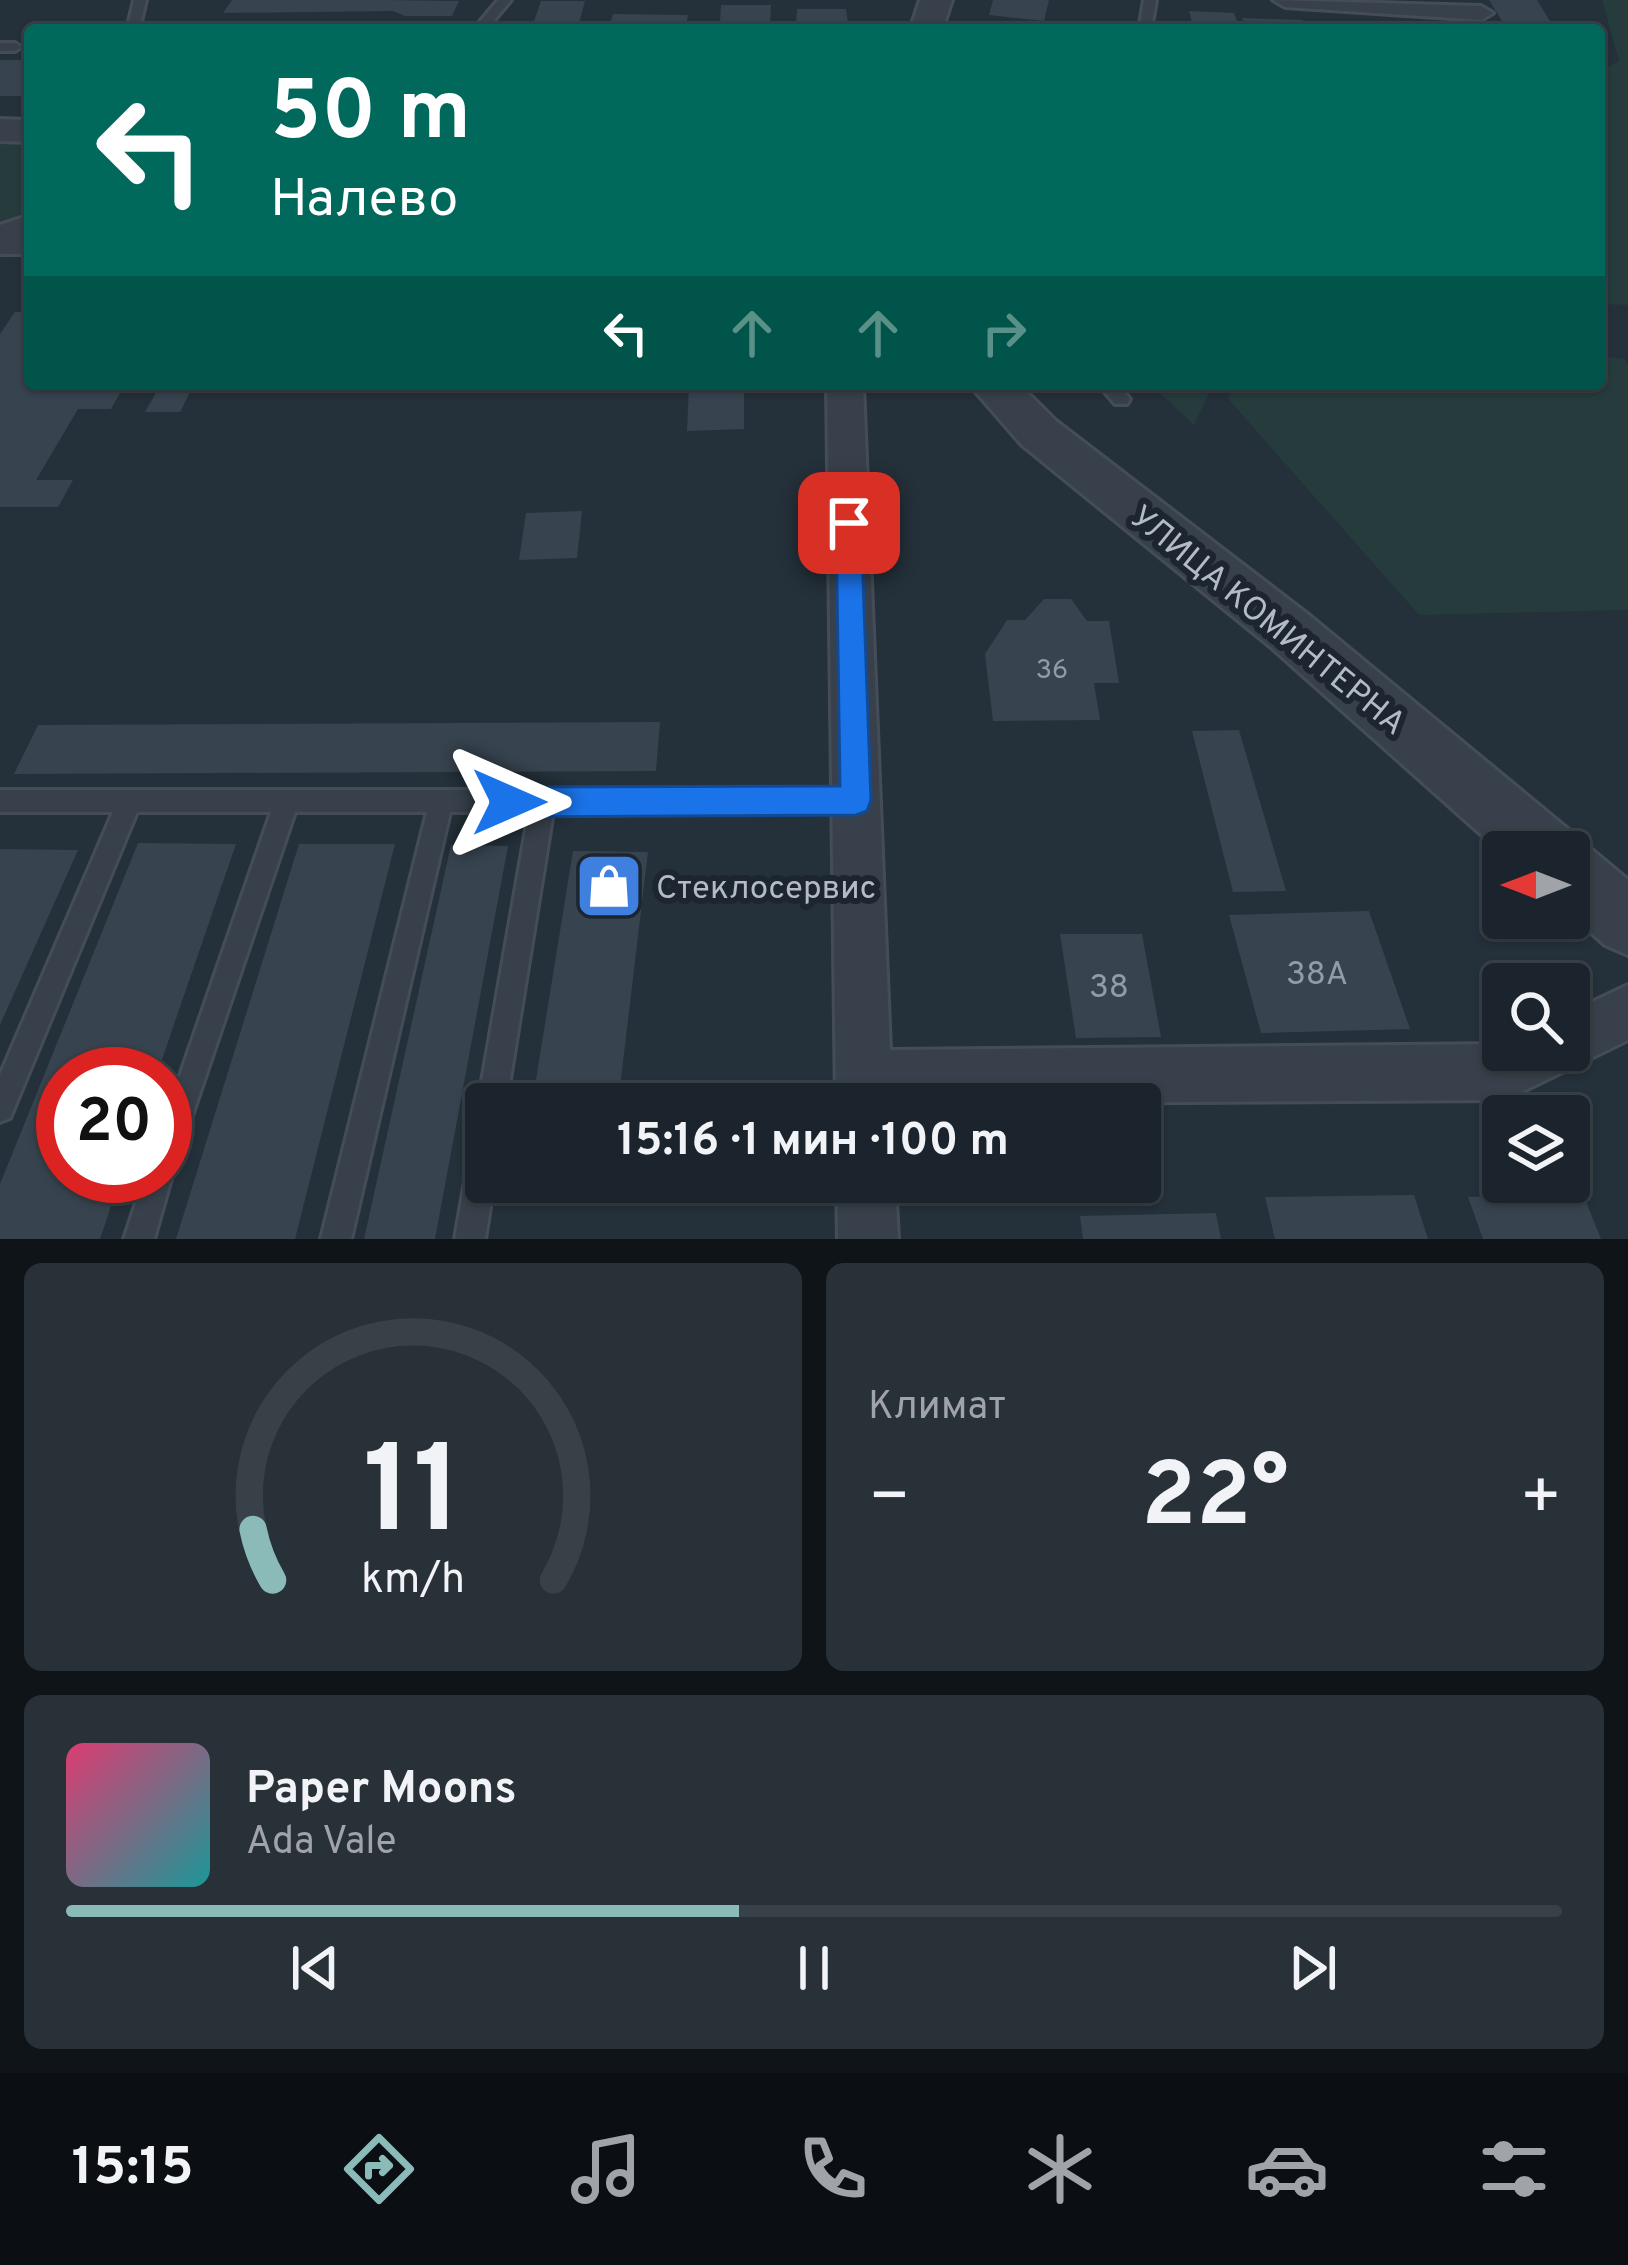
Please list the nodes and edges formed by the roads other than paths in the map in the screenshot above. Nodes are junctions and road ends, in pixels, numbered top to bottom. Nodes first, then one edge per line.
1 (505, 0) edge
2 (1285, 0) edge
3 (1481, 13) dead end
4 (483, 24) edge
5 (845, 390) edge
6 (998, 390) edge
7 (1113, 390) edge
8 (1121, 399) dead end
9 (856, 800) junction
10 (0, 802) edge
11 (130, 802) junction
12 (286, 802) junction
13 (441, 802) junction
14 (543, 802) junction
15 (1523, 831) edge
16 (1590, 889) edge
17 (1628, 922) edge
18 (1628, 1012) edge
19 (1590, 1031) edge
20 (1507, 1071) edge
21 (192, 1081) edge
22 (496, 1083) edge
23 (864, 1083) edge
24 (1134, 1083) edge
25 (0, 1108) edge
26 (151, 1203) edge
27 (476, 1203) edge
28 (867, 1203) edge
29 (139, 1239) edge
30 (336, 1239) edge
31 (470, 1239) edge
32 (868, 1239) edge

1 - 4 lane
2 - 3 street
5 - 9 street
6 - 15 street, УЛИЦА КОМИНТЕРНА
7 - 8 lane
9 - 14 lane
9 - 23 street
10 - 11 lane
11 - 12 lane
11 - 25 lane
12 - 13 lane
12 - 21 lane
13 - 14 lane
13 - 30 lane
14 - 22 lane
16 - 17 street
18 - 19 street
20 - 24 street
26 - 29 lane
27 - 31 lane
28 - 32 street

